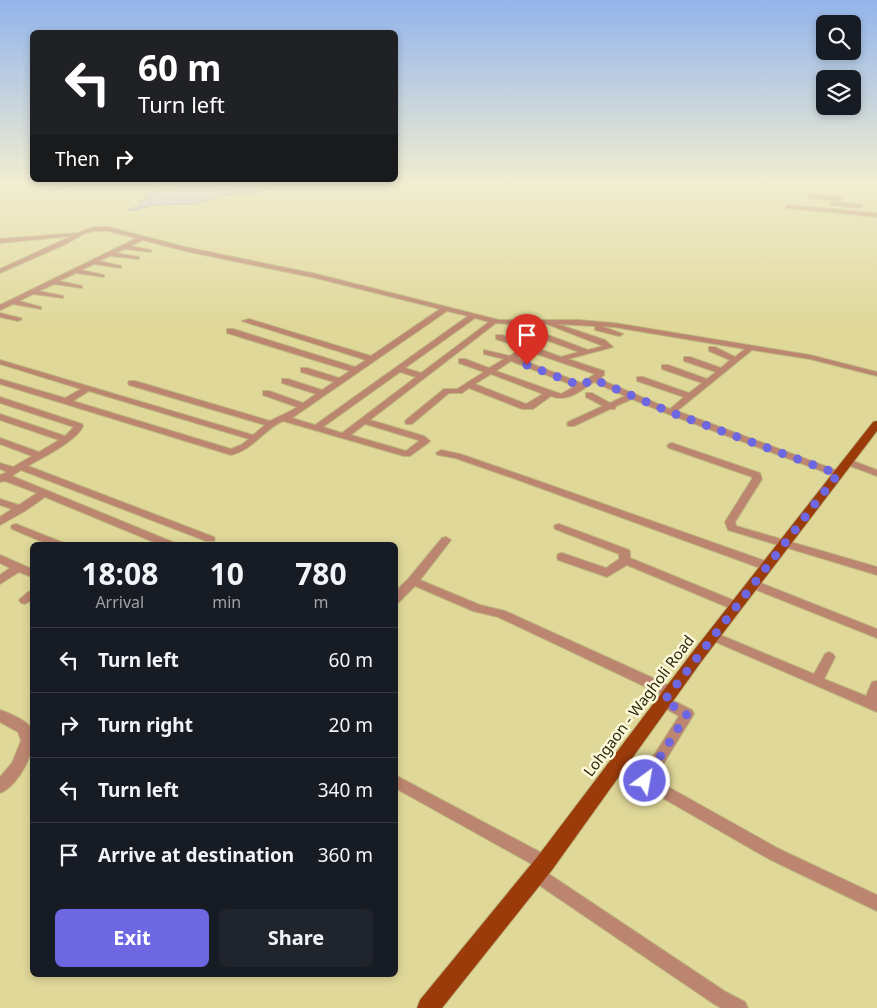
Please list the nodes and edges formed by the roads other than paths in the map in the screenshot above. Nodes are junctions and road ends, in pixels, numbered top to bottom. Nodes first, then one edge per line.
1 (85, 231) edge
2 (116, 231) edge
3 (78, 234) junction
4 (38, 238) junction
5 (142, 238) junction
6 (0, 241) edge
7 (62, 244) junction
8 (124, 247) junction
9 (149, 251) dead end
10 (110, 254) junction
11 (137, 258) dead end
12 (93, 262) junction
13 (119, 267) dead end
14 (0, 271) edge
15 (75, 271) junction
16 (102, 276) dead end
17 (53, 282) junction
18 (80, 287) dead end
19 (32, 292) junction
20 (60, 297) dead end
21 (12, 302) junction
22 (0, 308) edge
23 (39, 308) dead end
24 (444, 309) junction
25 (0, 315) edge
26 (472, 316) junction
27 (18, 319) dead end
28 (246, 321) dead end
29 (494, 321) junction
30 (545, 322) junction
31 (514, 326) dead end
32 (230, 331) dead end
33 (570, 332) junction
34 (619, 334) dead end
35 (581, 335) junction
36 (499, 337) dead end
37 (555, 341) junction
38 (527, 348) junction
39 (712, 349) dead end
40 (748, 350) dead end
41 (537, 351) junction
42 (487, 352) dead end
43 (587, 353) junction
44 (510, 358) junction
45 (687, 358) dead end
46 (560, 359) junction
47 (372, 360) junction
48 (736, 360) junction
49 (462, 361) dead end
50 (0, 362) edge
51 (666, 367) dead end
52 (400, 369) junction
53 (304, 370) dead end
54 (356, 370) junction
55 (491, 370) junction
56 (722, 370) junction
57 (877, 374) edge
58 (423, 376) junction
59 (593, 379) junction
60 (640, 379) dead end
61 (0, 381) edge
62 (285, 381) dead end
63 (340, 381) junction
64 (708, 382) junction
65 (132, 383) dead end
66 (469, 385) junction
67 (581, 386) junction
68 (88, 388) junction
69 (266, 393) dead end
70 (322, 393) junction
71 (550, 393) junction
72 (588, 395) dead end
73 (631, 396) junction
74 (689, 396) junction
75 (0, 400) edge
76 (66, 401) junction
77 (304, 406) junction
78 (612, 407) junction
79 (670, 412) junction
80 (0, 417) edge
81 (285, 419) junction
82 (364, 421) junction
83 (409, 422) dead end
84 (272, 424) junction
85 (570, 424) dead end
86 (877, 424) edge
87 (318, 428) junction
88 (345, 435) junction
89 (254, 438) junction
90 (66, 439) junction
91 (0, 442) edge
92 (672, 446) dead end
93 (441, 453) dead end
94 (39, 456) junction
95 (0, 466) edge
96 (843, 468) junction
97 (18, 469) junction
98 (877, 472) edge
99 (2, 478) edge
100 (44, 493) junction
101 (0, 502) edge
102 (20, 509) junction
103 (0, 522) edge
104 (16, 527) dead end
105 (559, 527) dead end
106 (210, 539) dead end
107 (446, 540) dead end
108 (53, 542) edge
109 (163, 542) edge
110 (784, 543) junction
111 (562, 557) dead end
112 (0, 559) edge
113 (624, 561) junction
114 (767, 566) junction
115 (18, 567) junction
116 (877, 571) edge
117 (30, 572) edge
118 (0, 580) edge
119 (413, 581) junction
120 (753, 584) junction
121 (398, 596) edge
122 (736, 606) junction
123 (877, 634) edge
124 (713, 636) junction
125 (829, 657) dead end
126 (817, 681) junction
127 (877, 686) edge
128 (667, 696) junction
129 (873, 705) edge
130 (0, 715) edge
131 (398, 783) edge
132 (0, 787) edge
133 (540, 868) junction
134 (877, 903) edge
135 (428, 1008) edge
136 (739, 1008) edge

1 - 3 street
2 - 5 street
3 - 4 street
3 - 7 street
4 - 6 street
4 - 7 street
5 - 8 street
5 - 24 street
7 - 14 street
8 - 9 street
8 - 10 street
10 - 11 street
10 - 12 street
12 - 13 street
12 - 15 street
15 - 16 street
15 - 17 street
17 - 18 street
17 - 19 street
19 - 20 street
19 - 21 street
21 - 22 street
21 - 23 street
24 - 26 street
24 - 47 street
25 - 27 street
26 - 29 street
26 - 52 street
28 - 47 street
29 - 30 street
29 - 58 street
30 - 33 street
30 - 57 street
31 - 37 street
32 - 54 street
33 - 35 street
33 - 37 street
34 - 35 street
35 - 43 street
36 - 38 street
37 - 41 street
37 - 43 street
38 - 41 street
38 - 44 street
39 - 48 street
40 - 48 street
41 - 46 street
42 - 44 street
43 - 46 street
44 - 55 street
44 - 67 street
45 - 56 street
46 - 59 street
47 - 54 street
48 - 56 street
49 - 55 street
50 - 68 street
51 - 64 street
52 - 58 street
52 - 87 street
53 - 63 street
54 - 63 street
55 - 66 street
55 - 71 street
56 - 64 street
58 - 82 street
59 - 67 street
59 - 73 street
60 - 74 street
61 - 76 street
62 - 70 street
63 - 70 street
64 - 74 street
65 - 84 street
66 - 71 street
66 - 83 street
67 - 71 street
68 - 76 street
68 - 89 street
69 - 77 street
70 - 77 street
72 - 78 street
73 - 78 street
73 - 79 street
74 - 79 street
75 - 90 street
76 - 89 street
77 - 81 street
78 - 85 street
79 - 96 street
80 - 90 street
81 - 84 street
81 - 87 street
82 - 88 street
82 - 88 street
84 - 89 street
86 - 96 main road, Lohgaon - Wagholi Road
87 - 88 street
90 - 94 street
91 - 94 street
92 - 110 street
93 - 114 street
94 - 97 street
95 - 97 street
96 - 98 street
96 - 110 main road, Lohgaon - Wagholi Road
97 - 99 street
97 - 106 street
99 - 100 street
100 - 102 street
100 - 109 street
101 - 102 street
102 - 103 street
104 - 108 street
105 - 113 street
107 - 119 street
110 - 114 main road, Lohgaon - Wagholi Road
110 - 116 street
111 - 113 street
112 - 115 street
113 - 122 street
114 - 120 main road, Lohgaon - Wagholi Road
115 - 117 street
115 - 118 street
119 - 121 street
119 - 128 street
120 - 122 main road, Lohgaon - Wagholi Road
120 - 123 street
122 - 124 main road, Lohgaon - Wagholi Road
124 - 126 street
124 - 128 main road, Lohgaon - Wagholi Road
125 - 126 street
126 - 129 street
127 - 129 street
128 - 133 main road, Lohgaon - Wagholi Road
128 - 134 street
130 - 132 street
131 - 133 street
133 - 135 main road, Lohgaon - Wagholi Road
133 - 136 street

